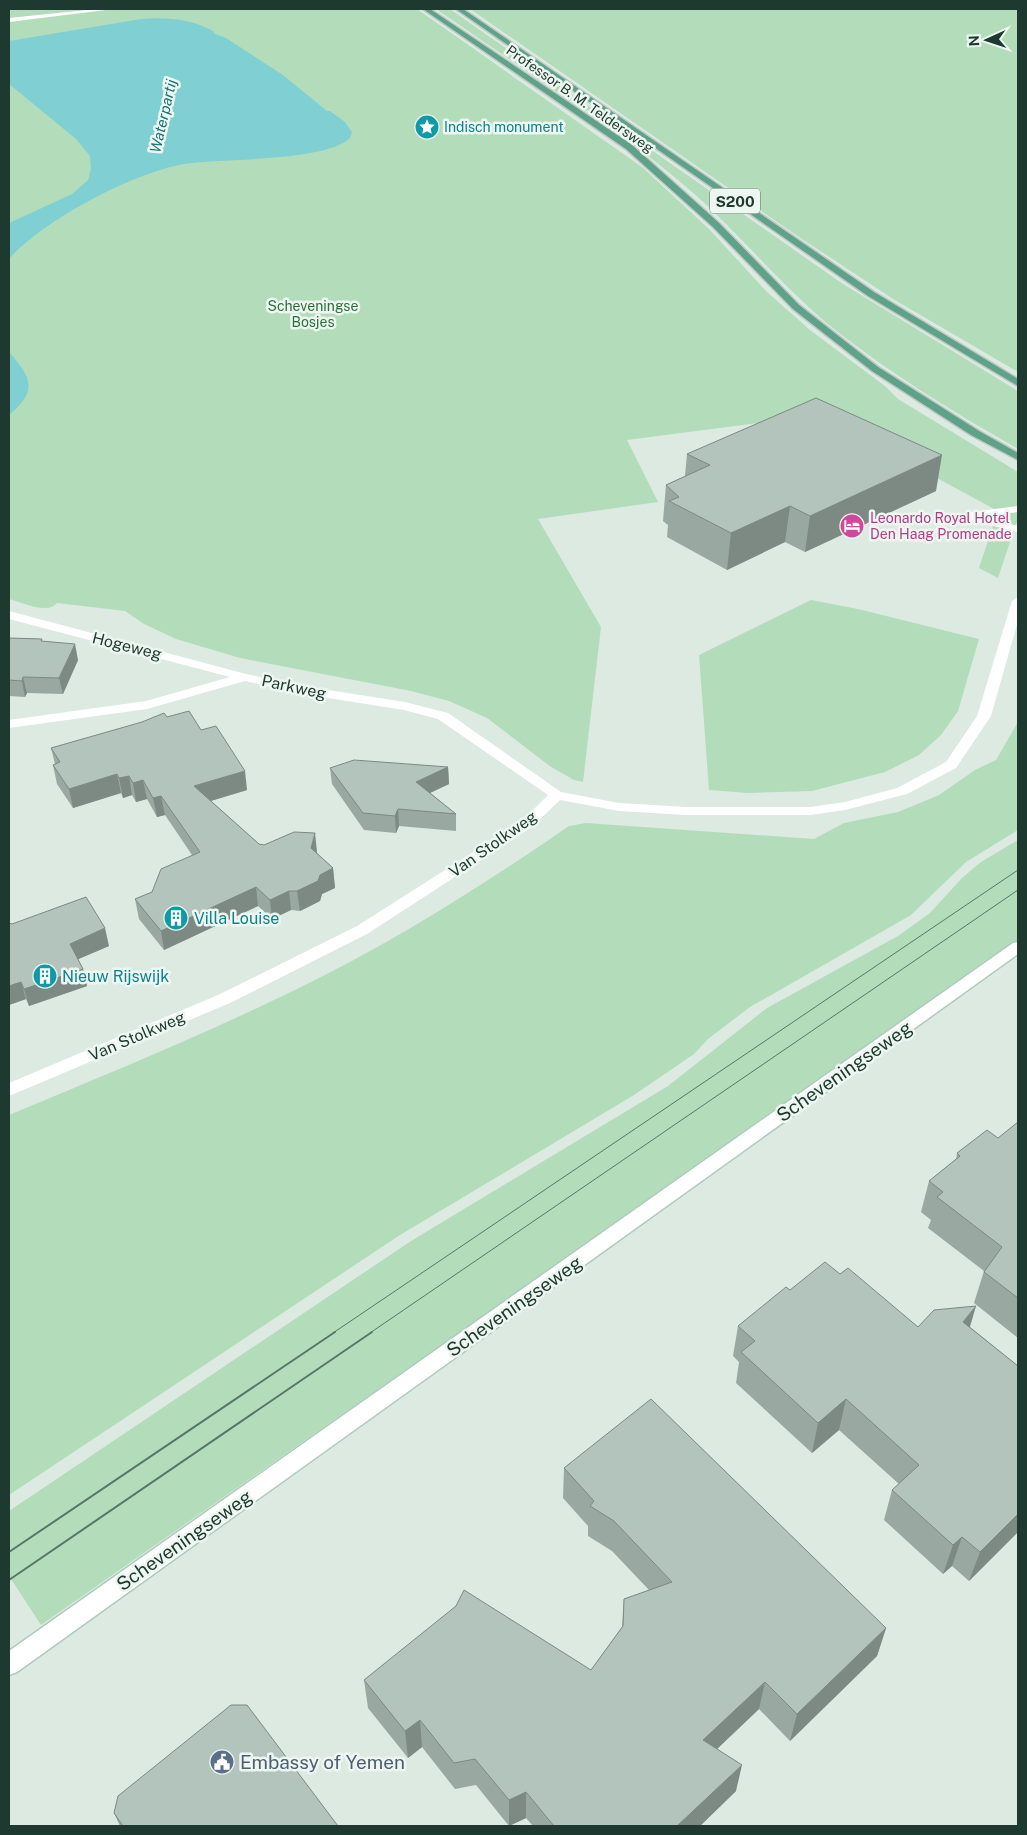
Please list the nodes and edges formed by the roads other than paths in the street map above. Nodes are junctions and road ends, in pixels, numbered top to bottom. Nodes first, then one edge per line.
1 (112, 9) edge
2 (426, 9) edge
3 (459, 9) edge
4 (9, 20) edge
5 (1018, 383) edge
6 (1018, 457) edge
7 (1018, 509) edge
8 (1018, 529) edge
9 (1018, 601) edge
10 (9, 615) edge
11 (245, 677) junction
12 (9, 724) edge
13 (557, 795) junction
14 (1018, 947) edge
15 (9, 1090) edge
16 (9, 1664) edge

1 - 4 street
2 - 6 main road, Professor B. M. Teldersweg / S200
3 - 5 main road, Professor B. M. Teldersweg / S200
7 - 8 street
9 - 13 street
10 - 11 street, Hogeweg
11 - 12 street, Parkweg
11 - 13 street, Parkweg
13 - 15 street, Van Stolkweg
14 - 16 street, Scheveningseweg

